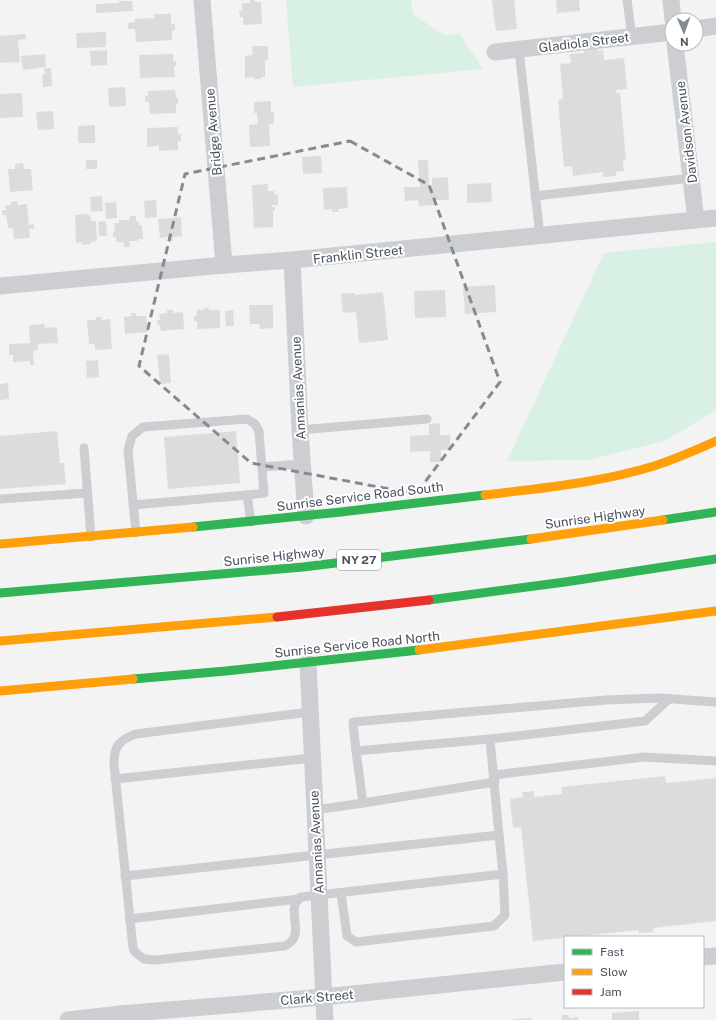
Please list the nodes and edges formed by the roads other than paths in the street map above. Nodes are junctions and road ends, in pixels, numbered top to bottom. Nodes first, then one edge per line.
1 (202, 0) edge
2 (627, 0) edge
3 (671, 0) edge
4 (672, 12) edge
5 (716, 26) edge
6 (704, 28) edge
7 (664, 33) edge
8 (632, 37) junction
9 (519, 50) junction
10 (495, 52) dead end
11 (676, 52) edge
12 (691, 178) junction
13 (535, 196) junction
14 (716, 218) edge
15 (696, 220) junction
16 (540, 236) junction
17 (292, 260) junction
18 (224, 265) junction
19 (0, 286) edge
20 (427, 419) dead end
21 (300, 430) junction
22 (716, 441) edge
23 (84, 448) dead end
24 (302, 464) junction
25 (262, 466) junction
26 (87, 493) junction
27 (247, 495) junction
28 (0, 499) edge
29 (133, 505) junction
30 (716, 512) edge
31 (306, 516) junction
32 (251, 522) junction
33 (136, 533) junction
34 (91, 537) junction
35 (0, 544) edge
36 (716, 559) edge
37 (0, 594) edge
38 (716, 611) edge
39 (0, 641) edge
40 (308, 663) junction
41 (0, 691) edge
42 (669, 699) junction
43 (716, 702) edge
44 (310, 712) junction
45 (490, 739) junction
46 (356, 751) junction
47 (312, 758) junction
48 (716, 761) edge
49 (115, 779) junction
50 (494, 779) junction
51 (363, 803) junction
52 (314, 810) junction
53 (499, 835) junction
54 (317, 854) junction
55 (503, 874) junction
56 (125, 876) junction
57 (341, 893) junction
58 (319, 895) junction
59 (298, 899) junction
60 (130, 919) junction
61 (716, 956) edge
62 (704, 957) edge
63 (564, 972) edge
64 (324, 997) junction
65 (120, 1017) edge
66 (68, 1020) edge
67 (325, 1020) edge

1 - 18 street, Bridge Avenue
2 - 8 lane
3 - 4 street
5 - 6 street
7 - 8 street, Gladiola Street
8 - 9 street, Gladiola Street
9 - 10 street, Gladiola Street
9 - 13 lane
11 - 12 street, Davidson Avenue
12 - 13 lane
12 - 15 street, Davidson Avenue
13 - 16 lane
14 - 15 street, Franklin Street
15 - 16 street, Franklin Street
16 - 17 street, Franklin Street
17 - 18 street, Franklin Street
17 - 21 street, Annanias Avenue
18 - 19 street, Franklin Street
20 - 21 lane
21 - 24 street, Annanias Avenue
22 - 31 main road, Sunrise Service Road South
23 - 26 lane
24 - 25 lane
24 - 31 street, Annanias Avenue
25 - 27 lane
25 - 29 lane
26 - 28 lane
26 - 34 lane
27 - 29 lane
27 - 32 lane
29 - 33 lane
30 - 37 main road, Sunrise Highway / NY 27
31 - 32 main road, Sunrise Service Road South
32 - 33 main road, Sunrise Service Road South
33 - 34 main road, Sunrise Service Road South
34 - 35 main road, Sunrise Service Road South
36 - 39 main road
38 - 40 main road, Sunrise Service Road North
40 - 41 main road, Sunrise Service Road North
40 - 44 street, Annanias Avenue
42 - 43 lane
42 - 45 lane
42 - 46 lane
44 - 47 street, Annanias Avenue
44 - 49 lane
45 - 46 lane
45 - 50 lane
46 - 51 lane
47 - 49 lane
47 - 52 street, Annanias Avenue
48 - 50 lane
49 - 56 lane
50 - 51 lane
50 - 53 lane
51 - 52 lane
52 - 54 street, Annanias Avenue
53 - 54 lane
53 - 55 lane
54 - 56 lane
54 - 58 street, Annanias Avenue
55 - 57 lane
55 - 57 lane
56 - 60 lane
57 - 58 lane
58 - 59 lane
58 - 64 street, Annanias Avenue
59 - 60 lane
59 - 60 lane
61 - 62 street
63 - 64 street, Clark Street
64 - 65 street, Clark Street
64 - 67 street, Annanias Avenue
65 - 66 street, Clark Street

